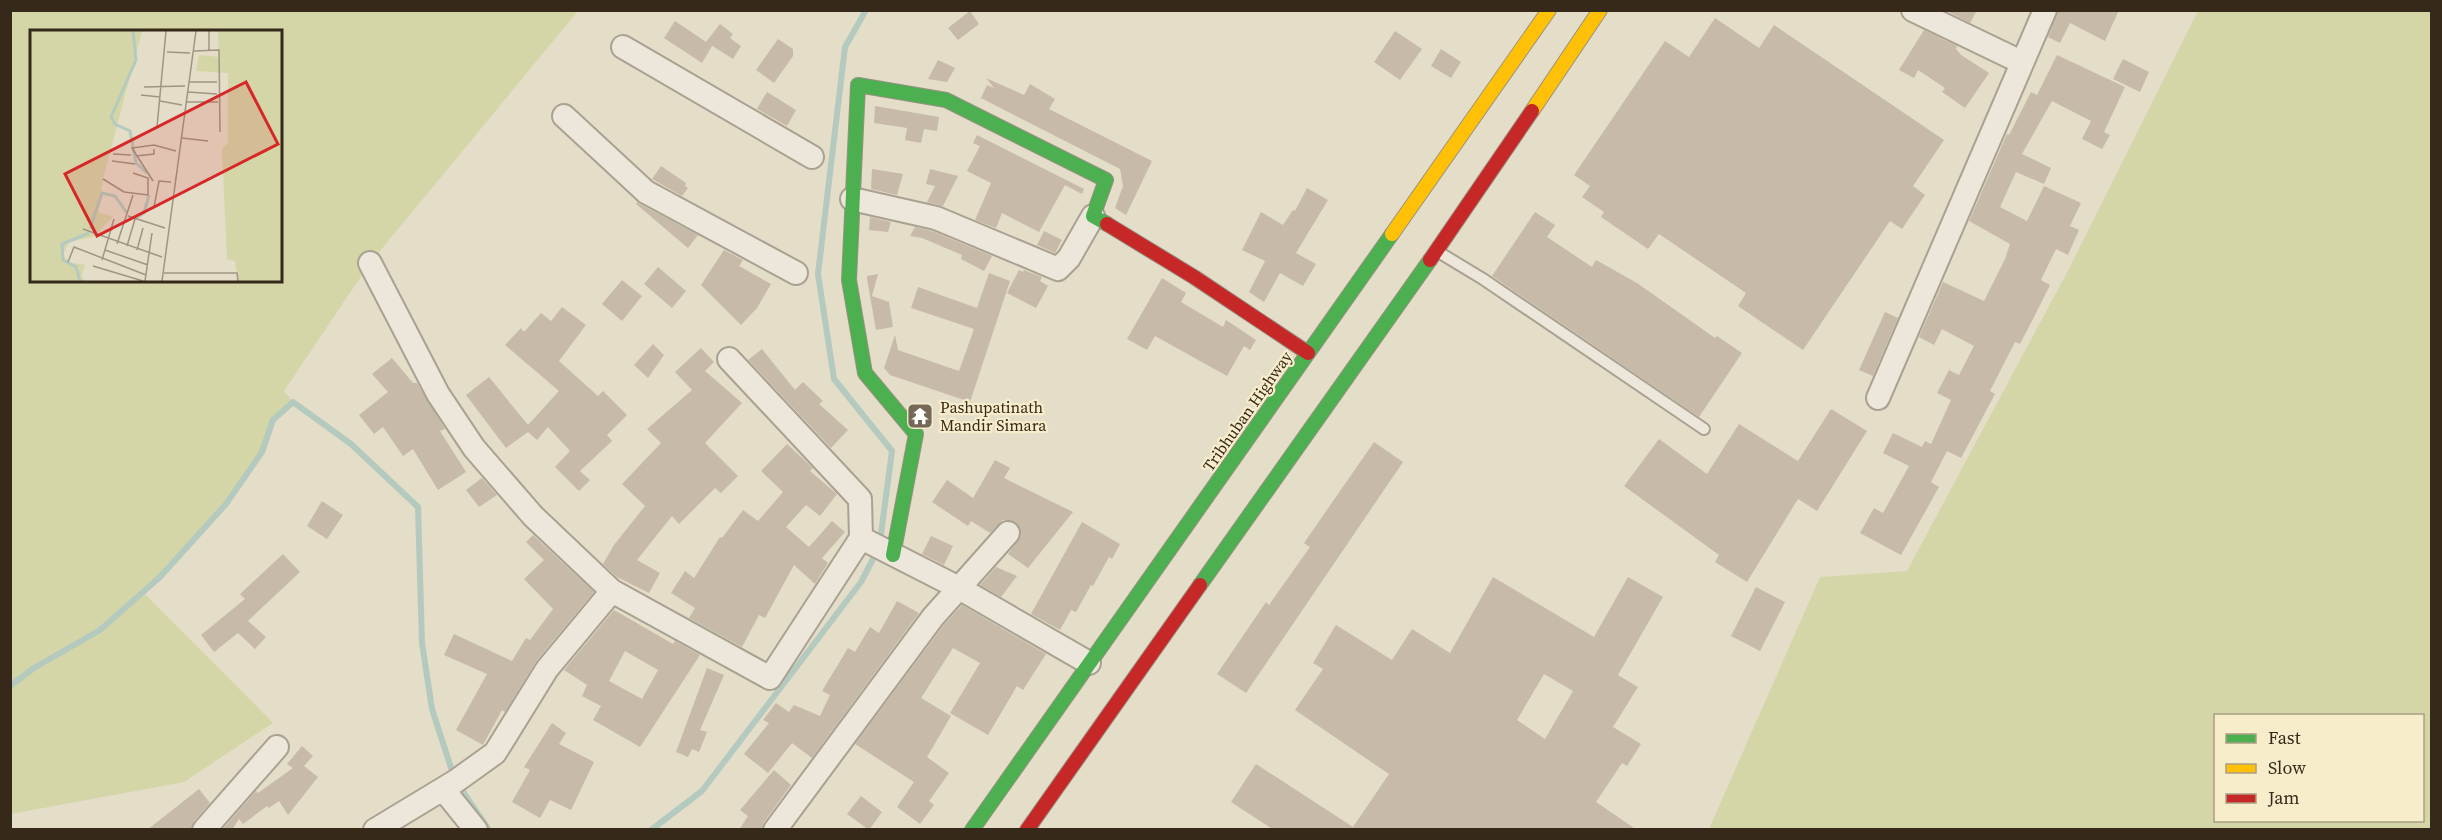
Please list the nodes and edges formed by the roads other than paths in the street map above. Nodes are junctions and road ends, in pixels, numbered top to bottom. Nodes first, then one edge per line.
1 (1549, 10) edge
2 (1600, 10) edge
3 (1913, 10) edge
4 (2044, 10) edge
5 (623, 47) dead end
6 (2021, 63) junction
7 (564, 116) dead end
8 (812, 157) dead end
9 (852, 198) junction
10 (1093, 216) junction
11 (1436, 251) junction
12 (370, 263) dead end
13 (796, 273) dead end
14 (1308, 353) junction
15 (729, 359) dead end
16 (1878, 398) dead end
17 (1704, 429) dead end
18 (1008, 533) dead end
19 (861, 538) junction
20 (893, 555) junction
21 (959, 588) junction
22 (612, 591) junction
23 (1089, 663) junction
24 (277, 747) dead end
25 (443, 789) junction
26 (204, 830) edge
27 (375, 830) edge
28 (476, 830) edge
29 (775, 830) edge
30 (972, 830) edge
31 (1028, 830) edge

1 - 14 main road, Tribhuban Highway
2 - 11 main road
3 - 6 street
4 - 6 street
5 - 8 street
6 - 16 street
7 - 13 street
9 - 10 street
9 - 10 main road
9 - 20 main road
10 - 14 main road
11 - 17 lane
11 - 31 main road
12 - 22 street
14 - 23 main road, Tribhuban Highway
15 - 19 street
18 - 21 street
19 - 20 street
19 - 22 street
20 - 21 street
21 - 23 street
21 - 29 street
22 - 25 street
23 - 30 main road, Tribhuban Highway
24 - 26 street
25 - 27 street
25 - 28 street

